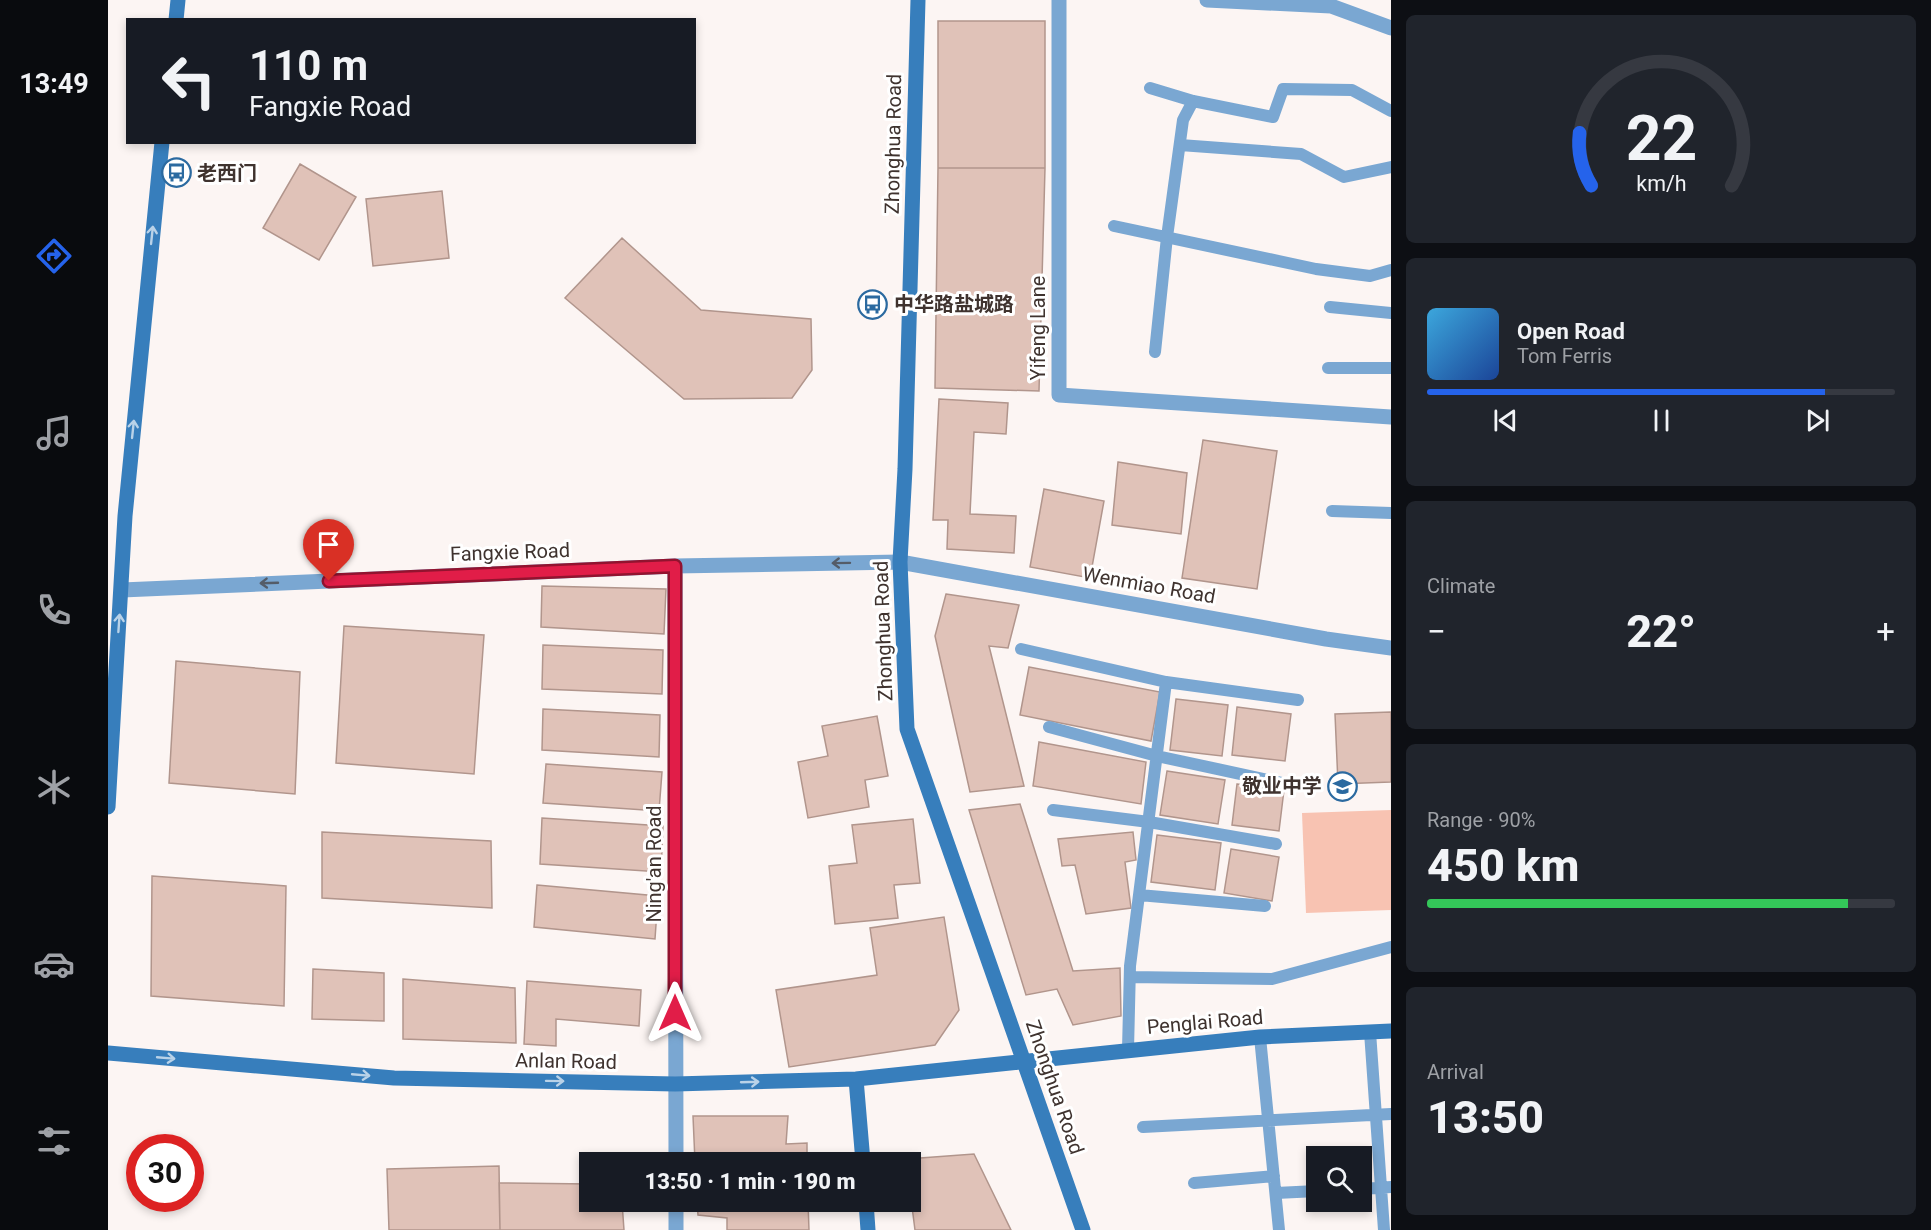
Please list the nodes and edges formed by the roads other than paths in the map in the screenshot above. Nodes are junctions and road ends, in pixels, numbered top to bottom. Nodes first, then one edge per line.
1 (178, 0) edge
2 (918, 0) edge
3 (1059, 0) edge
4 (1207, 0) edge
5 (1331, 3) edge
6 (176, 18) edge
7 (1391, 28) edge
8 (1150, 88) dead end
9 (1193, 101) junction
10 (1391, 111) edge
11 (162, 144) edge
12 (1179, 145) junction
13 (1391, 167) edge
14 (1114, 226) dead end
15 (1167, 237) junction
16 (1391, 270) edge
17 (1330, 307) dead end
18 (1391, 314) edge
19 (1155, 352) dead end
20 (1328, 368) dead end
21 (1391, 368) edge
22 (1391, 417) edge
23 (1332, 511) dead end
24 (1391, 513) edge
25 (900, 562) junction
26 (675, 566) junction
27 (122, 590) junction
28 (1022, 648) dead end
29 (1391, 648) edge
30 (1166, 682) junction
31 (1298, 700) dead end
32 (1049, 727) dead end
33 (1157, 756) junction
34 (1287, 784) dead end
35 (108, 807) edge
36 (1053, 810) dead end
37 (1149, 822) junction
38 (1276, 844) dead end
39 (1139, 895) junction
40 (1265, 906) dead end
41 (1391, 947) edge
42 (1130, 977) junction
43 (1391, 1031) edge
44 (1370, 1032) junction
45 (1260, 1037) junction
46 (1128, 1050) junction
47 (108, 1053) edge
48 (1024, 1060) junction
49 (856, 1079) junction
50 (675, 1084) junction
51 (1391, 1114) edge
52 (1376, 1115) junction
53 (1269, 1120) junction
54 (1143, 1127) dead end
55 (676, 1152) edge
56 (862, 1152) edge
57 (1274, 1176) junction
58 (1194, 1183) dead end
59 (1386, 1187) edge
60 (1306, 1192) edge
61 (1276, 1193) junction
62 (676, 1212) edge
63 (867, 1212) edge
64 (676, 1230) edge
65 (868, 1230) edge
66 (1083, 1230) edge
67 (1279, 1230) edge
68 (1384, 1230) edge

1 - 6 street
2 - 25 street, Zhonghua Road
3 - 22 street, Yifeng Lane
4 - 5 street
5 - 7 street
8 - 9 lane
9 - 10 lane
9 - 12 lane
27 -> 11 street
12 - 13 lane
12 - 15 lane
14 - 15 lane
15 - 16 lane
15 - 19 lane
17 - 18 lane
20 - 21 lane
23 - 24 lane
25 -> 26 street, Fangxie Road
25 - 29 street, Wenmiao Road
25 - 48 street, Zhonghua Road
26 -> 27 street, Fangxie Road
26 - 50 street, Ning'an Road
35 -> 27 street
28 - 30 lane
30 - 31 lane
30 - 33 lane
32 - 33 lane
33 - 34 lane
33 - 37 lane
36 - 37 lane
37 - 38 lane
37 - 39 lane
39 - 40 lane
39 - 42 lane
41 - 42 lane
42 - 46 lane
43 - 44 street, Penglai Road
44 - 45 street, Penglai Road
44 - 52 lane
45 - 46 street, Penglai Road
45 - 53 lane
46 - 48 street, Penglai Road
47 -> 50 street, Anlan Road
48 - 49 street, Anlan Road
48 - 66 street, Zhonghua Road
50 -> 49 street, Anlan Road
49 - 56 street
50 - 55 street, Ning'an Road
51 - 52 lane
52 - 53 lane
52 - 59 lane
53 - 54 lane
53 - 57 lane
57 - 58 lane
57 - 61 lane
59 - 68 lane
60 - 61 lane
61 - 67 lane
62 - 64 street
63 - 65 street

